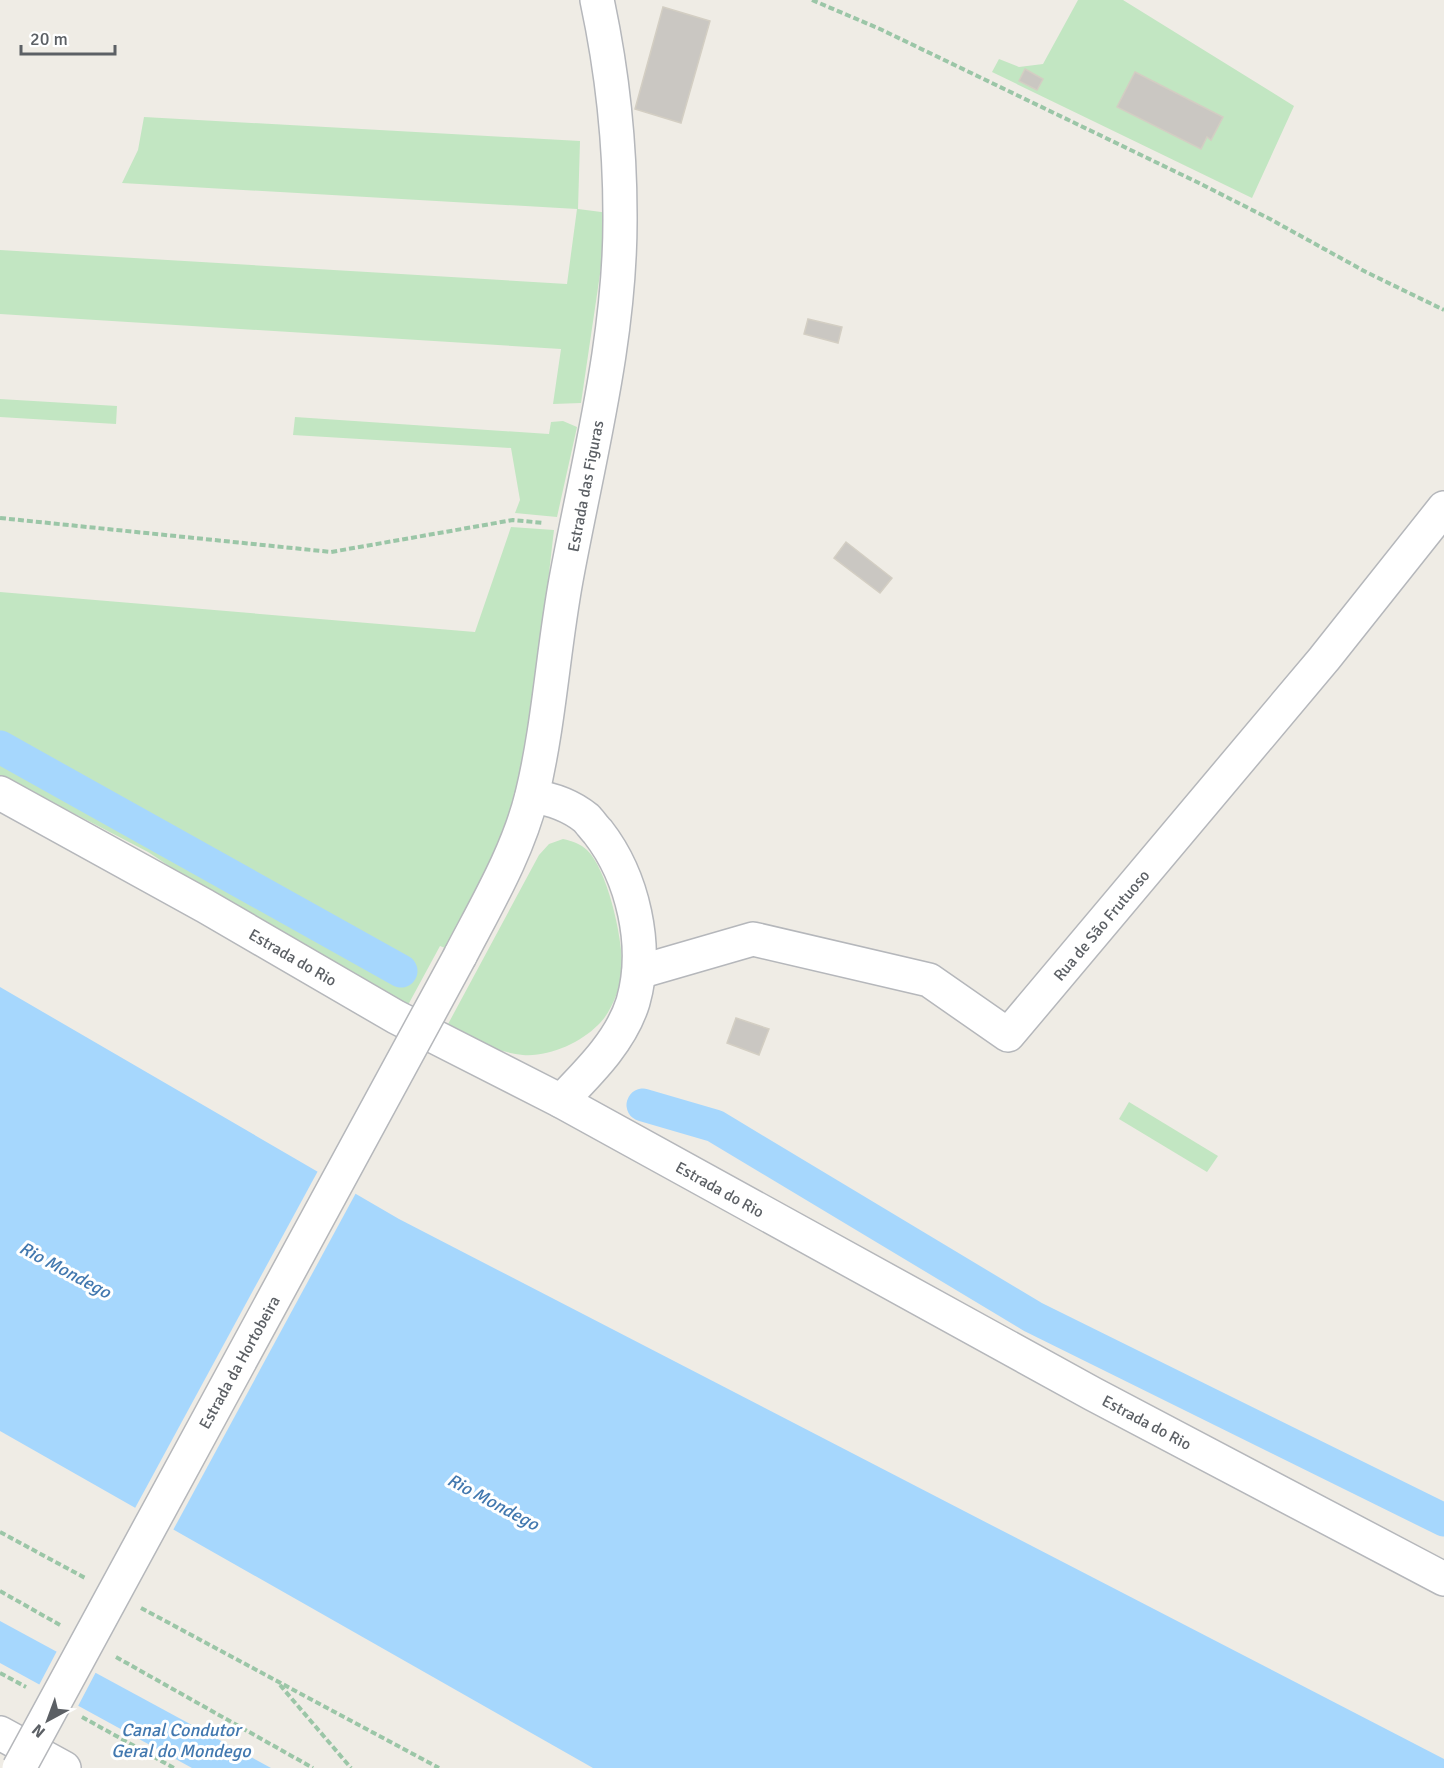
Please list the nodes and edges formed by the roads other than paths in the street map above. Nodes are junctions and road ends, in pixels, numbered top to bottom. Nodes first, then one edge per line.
1 (597, 0) edge
2 (1444, 508) edge
3 (0, 793) edge
4 (532, 795) junction
5 (460, 956) joint
6 (639, 972) junction
7 (561, 1101) junction
8 (1444, 1579) edge
9 (0, 1733) edge
10 (19, 1768) edge
11 (64, 1768) edge

1 - 4 street, Estrada das Figuras
2 - 6 street, Rua de São Frutuoso
3 - 7 street, Estrada do Rio
4 - 5 street, Estrada das Figuras
4 - 6 street
5 - 10 street, Estrada da Hortobeira, bridge
6 - 7 street
7 - 8 street, Estrada do Rio
9 - 11 street

